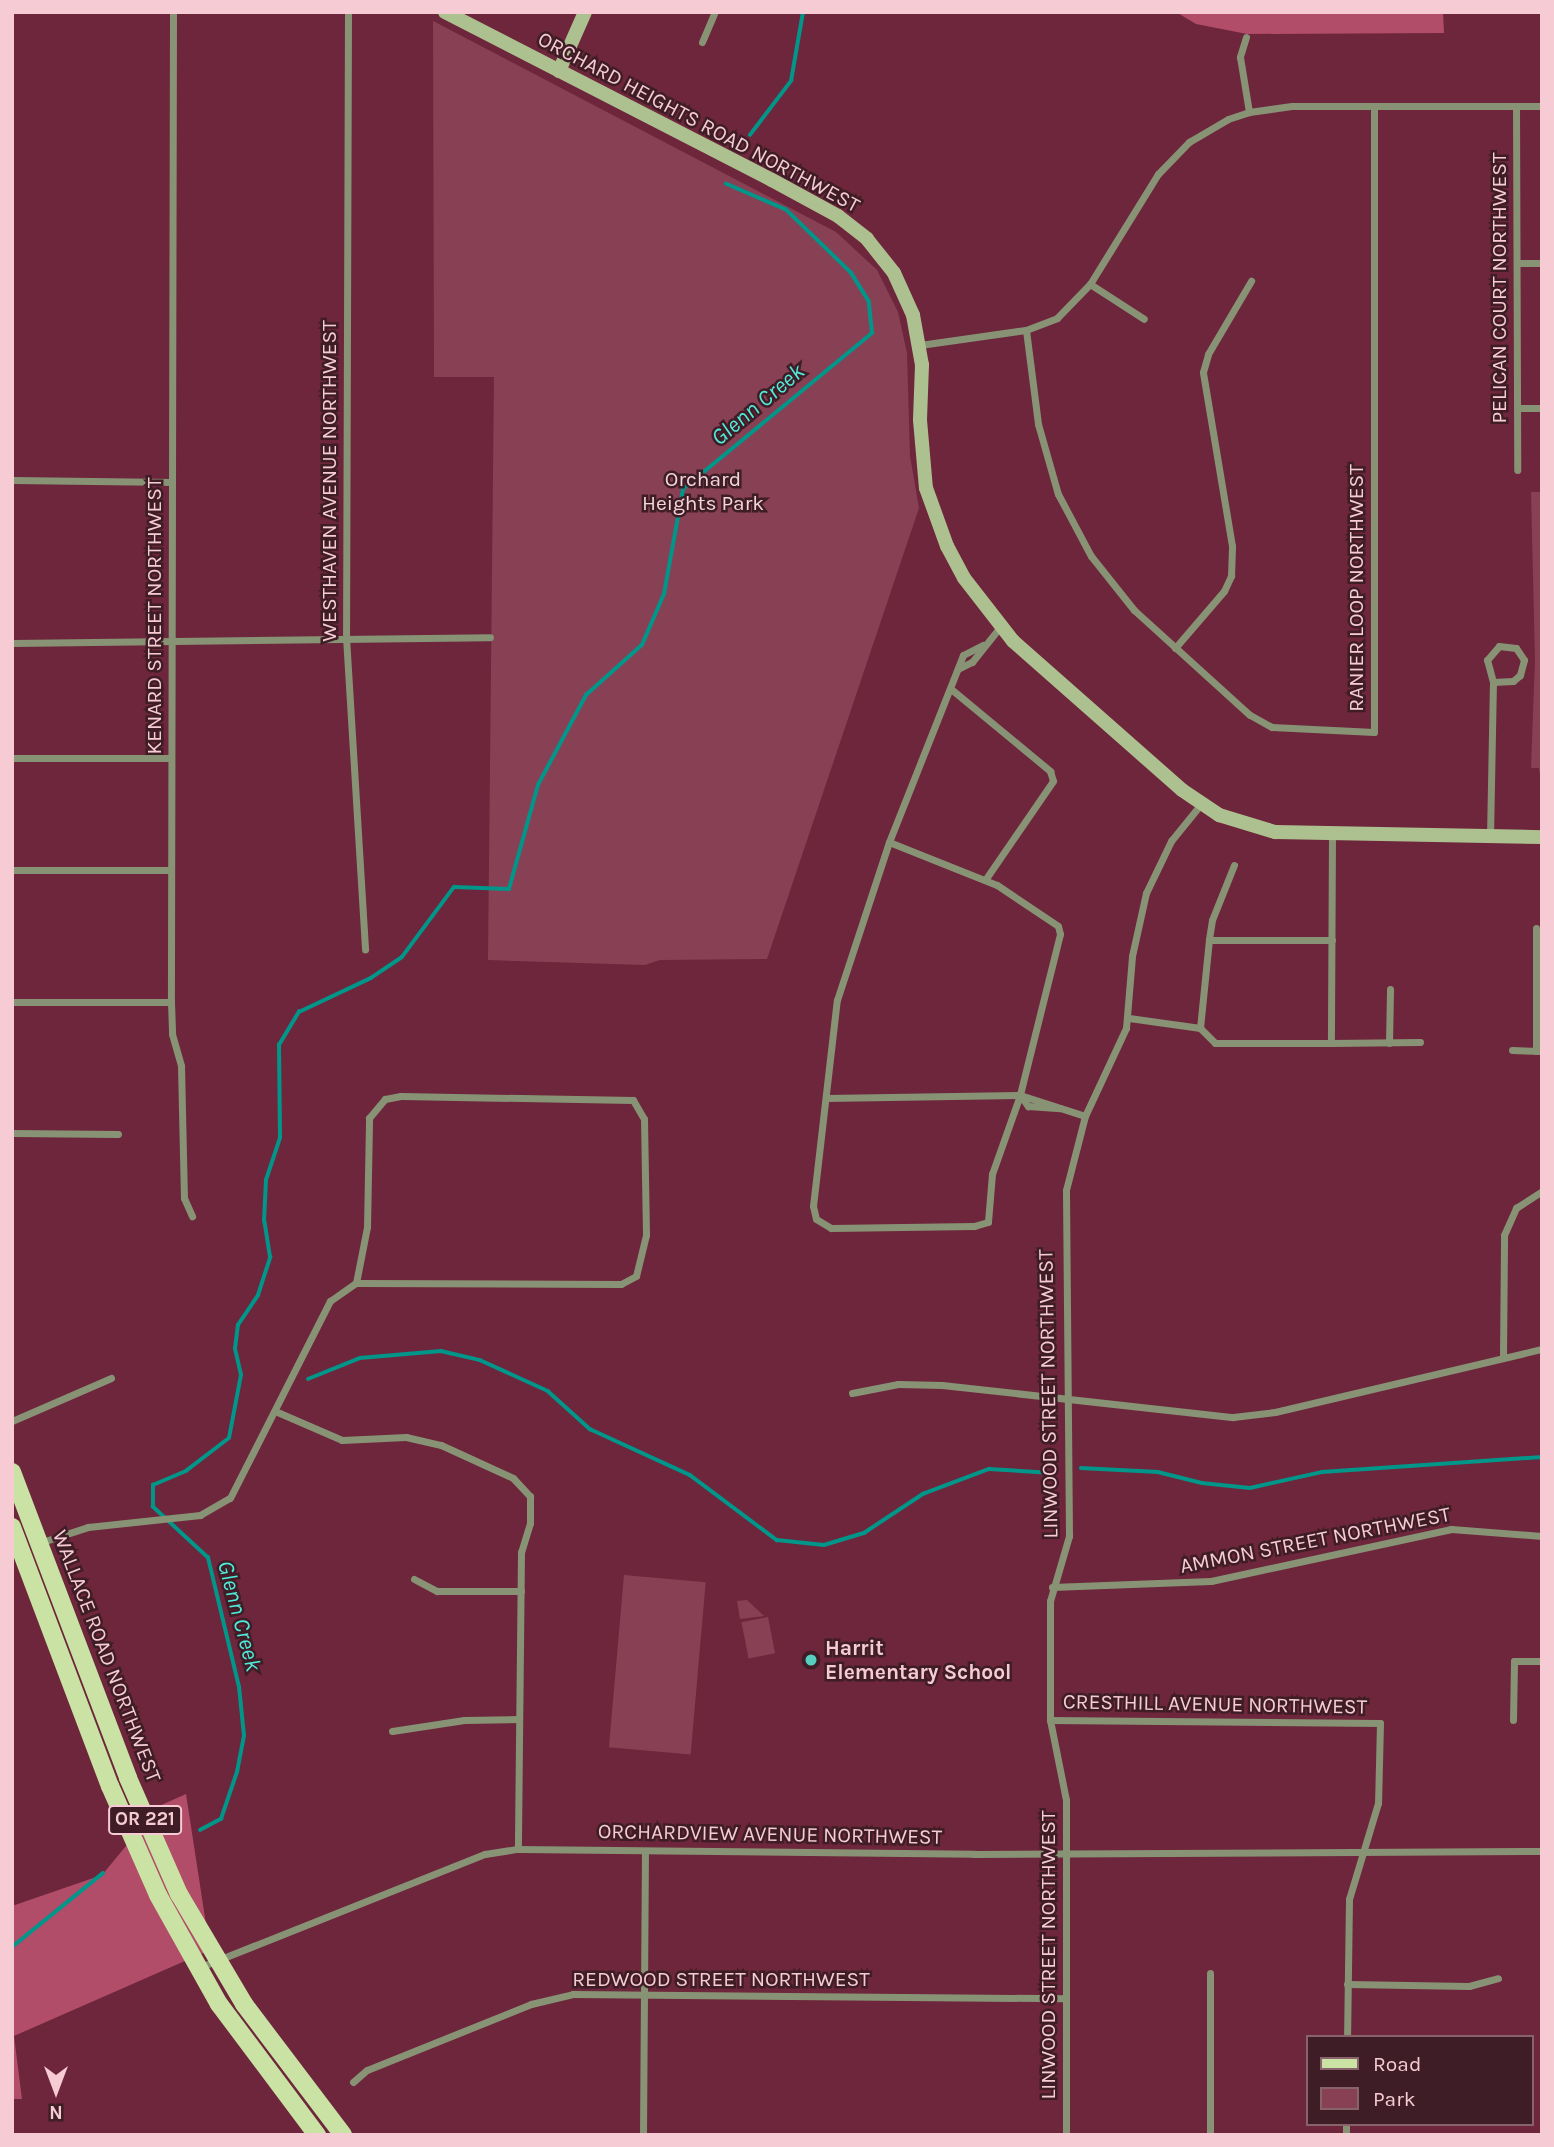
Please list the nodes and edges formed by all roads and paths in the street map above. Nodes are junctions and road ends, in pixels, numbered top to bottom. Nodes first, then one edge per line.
1 (173, 12) edge
2 (348, 12) edge
3 (445, 12) edge
4 (585, 12) edge
5 (715, 12) edge
6 (1246, 37) dead end
7 (702, 42) dead end
8 (559, 71) junction
9 (1374, 106) junction
10 (1516, 106) junction
11 (1542, 106) edge
12 (1249, 112) junction
13 (1517, 263) junction
14 (1542, 263) edge
15 (1251, 281) dead end
16 (1090, 284) junction
17 (1144, 319) dead end
18 (1026, 330) junction
19 (920, 345) junction
20 (1517, 408) junction
21 (1542, 408) edge
22 (1517, 470) dead end
23 (12, 480) edge
24 (172, 482) junction
25 (1000, 626) junction
26 (346, 637) junction
27 (490, 637) dead end
28 (172, 640) junction
29 (12, 643) edge
30 (1175, 648) junction
31 (1493, 682) junction
32 (951, 689) junction
33 (12, 758) edge
34 (171, 758) junction
35 (1201, 804) junction
36 (1332, 835) junction
37 (1490, 837) junction
38 (1542, 837) edge
39 (889, 842) junction
40 (1234, 865) dead end
41 (12, 870) edge
42 (171, 870) junction
43 (985, 880) junction
44 (1536, 928) dead end
45 (1209, 940) junction
46 (1332, 940) junction
47 (365, 949) dead end
48 (1390, 989) dead end
49 (12, 1002) edge
50 (171, 1002) junction
51 (1129, 1018) junction
52 (1200, 1028) junction
53 (1389, 1042) junction
54 (1420, 1042) dead end
55 (1331, 1043) junction
56 (1512, 1050) dead end
57 (1539, 1051) edge
58 (1020, 1095) junction
59 (826, 1098) junction
60 (1085, 1116) junction
61 (12, 1133) edge
62 (118, 1134) dead end
63 (1542, 1191) edge
64 (192, 1216) dead end
65 (356, 1283) junction
66 (1542, 1349) edge
67 (1503, 1358) junction
68 (111, 1378) dead end
69 (852, 1393) dead end
70 (1069, 1399) junction
71 (275, 1411) junction
72 (12, 1421) edge
73 (12, 1472) edge
74 (12, 1527) edge
75 (1542, 1536) edge
76 (40, 1543) junction
77 (17, 1551) edge
78 (414, 1579) dead end
79 (1052, 1587) junction
80 (521, 1591) junction
81 (1542, 1661) edge
82 (519, 1719) junction
83 (1049, 1720) junction
84 (1513, 1720) dead end
85 (392, 1731) dead end
86 (518, 1849) junction
87 (645, 1851) junction
88 (1542, 1851) edge
89 (1066, 1852) junction
90 (1364, 1854) junction
91 (214, 1959) junction
92 (198, 1969) junction
93 (1210, 1972) dead end
94 (1498, 1978) dead end
95 (1347, 1984) junction
96 (644, 1996) junction
97 (1066, 1998) junction
98 (1347, 2035) edge
99 (353, 2082) dead end
100 (317, 2135) edge
101 (343, 2135) edge
102 (643, 2135) edge
103 (1066, 2135) edge
104 (1210, 2135) edge

1 - 24 street, KENARD STREET NORTHWEST
2 - 26 street, WESTHAVEN AVENUE NORTHWEST
3 - 8 main road, ORCHARD HEIGHTS ROAD NORTHWEST
4 - 8 main road
5 - 7 street
6 - 12 street
8 - 19 main road, ORCHARD HEIGHTS ROAD NORTHWEST
9 - 10 street
9 - 12 street
9 - 30 street, RANIER LOOP NORTHWEST
10 - 11 street
10 - 13 street, PELICAN COURT NORTHWEST
12 - 16 street
13 - 14 street
13 - 20 street, PELICAN COURT NORTHWEST
15 - 30 street
16 - 17 street
16 - 18 street
18 - 19 street
18 - 30 street, RANIER LOOP NORTHWEST
19 - 25 main road, ORCHARD HEIGHTS ROAD NORTHWEST
20 - 21 street
20 - 22 street, PELICAN COURT NORTHWEST
23 - 24 street
24 - 28 street, KENARD STREET NORTHWEST
25 - 32 street
25 - 35 main road, ORCHARD HEIGHTS ROAD NORTHWEST
26 - 27 street
26 - 28 street
26 - 47 street, WESTHAVEN AVENUE NORTHWEST
28 - 29 street
28 - 34 street, KENARD STREET NORTHWEST
31 - 31 street
31 - 37 street
32 - 39 street
32 - 43 street
33 - 34 street
34 - 42 street, KENARD STREET NORTHWEST
35 - 36 main road, ORCHARD HEIGHTS ROAD NORTHWEST
35 - 51 street, LINWOOD STREET NORTHWEST
36 - 37 main road, ORCHARD HEIGHTS ROAD NORTHWEST
36 - 46 street
37 - 38 main road, ORCHARD HEIGHTS ROAD NORTHWEST
39 - 43 street
39 - 59 street
40 - 45 street
41 - 42 street
42 - 50 street, KENARD STREET NORTHWEST
43 - 58 street
44 - 57 street
45 - 46 street
45 - 52 street
46 - 55 street
48 - 53 street
49 - 50 street
50 - 64 street, KENARD STREET NORTHWEST
51 - 52 street
51 - 60 street, LINWOOD STREET NORTHWEST
52 - 55 street
53 - 54 street
53 - 55 street
56 - 57 street
58 - 59 street
58 - 59 street
58 - 60 street
60 - 70 street, LINWOOD STREET NORTHWEST
61 - 62 street
63 - 67 street
65 - 65 street
65 - 71 street
66 - 67 street
67 - 70 street
68 - 72 street
69 - 70 street
70 - 79 street, LINWOOD STREET NORTHWEST
71 - 76 street
71 - 80 street
73 - 76 main road, WALLACE ROAD NORTHWEST / OR 221
74 - 77 main road, WALLACE ROAD NORTHWEST / OR 221
75 - 79 street, AMMON STREET NORTHWEST
76 - 77 street
76 - 91 main road, WALLACE ROAD NORTHWEST / OR 221
77 - 92 main road, WALLACE ROAD NORTHWEST / OR 221
78 - 80 street
79 - 83 street, LINWOOD STREET NORTHWEST
80 - 82 street
81 - 84 street
82 - 85 street
82 - 86 street
83 - 89 street, LINWOOD STREET NORTHWEST
83 - 90 street, CRESTHILL AVENUE NORTHWEST
86 - 87 street, ORCHARDVIEW AVENUE NORTHWEST
86 - 91 street, ORCHARDVIEW AVENUE NORTHWEST
87 - 89 street, ORCHARDVIEW AVENUE NORTHWEST
87 - 96 street
88 - 90 street, ORCHARDVIEW AVENUE NORTHWEST
89 - 90 street, ORCHARDVIEW AVENUE NORTHWEST
89 - 97 street, LINWOOD STREET NORTHWEST
90 - 95 street
91 - 92 street, ORCHARDVIEW AVENUE NORTHWEST
91 - 101 main road, WALLACE ROAD NORTHWEST / OR 221
92 - 100 main road, WALLACE ROAD NORTHWEST / OR 221
93 - 104 street
94 - 95 street
95 - 98 street
96 - 97 street, REDWOOD STREET NORTHWEST
96 - 99 street, REDWOOD STREET NORTHWEST
96 - 102 street
97 - 103 street, LINWOOD STREET NORTHWEST

